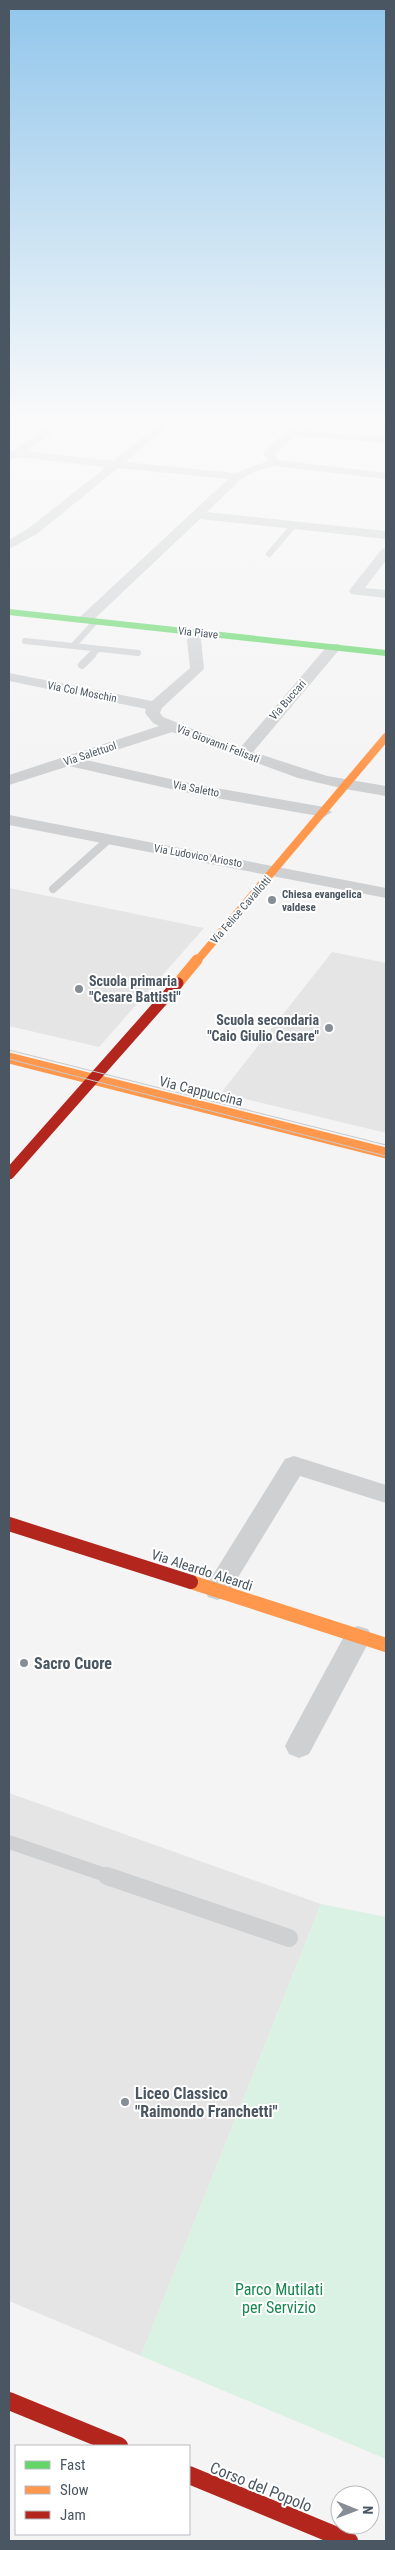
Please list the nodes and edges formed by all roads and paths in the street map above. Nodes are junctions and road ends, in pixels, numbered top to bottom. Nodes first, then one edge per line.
1 (173, 540) edge
2 (281, 540) edge
3 (386, 552) edge
4 (269, 554) dead end
5 (386, 594) edge
6 (9, 612) edge
7 (90, 621) junction
8 (200, 633) junction
9 (25, 641) dead end
10 (73, 646) junction
11 (334, 647) junction
12 (98, 649) junction
13 (138, 653) dead end
14 (386, 653) edge
15 (82, 665) dead end
16 (9, 677) edge
17 (155, 706) junction
18 (172, 727) junction
19 (386, 737) edge
20 (242, 754) junction
21 (69, 761) junction
22 (9, 780) edge
23 (346, 786) junction
24 (386, 791) edge
25 (324, 812) junction
26 (9, 820) edge
27 (108, 840) junction
28 (275, 871) junction
29 (53, 890) dead end
30 (386, 893) edge
31 (9, 1058) edge
32 (92, 1079) junction
33 (386, 1153) edge
34 (9, 1174) edge
35 (386, 1494) edge
36 (9, 1524) edge
37 (217, 1590) junction
38 (358, 1636) junction
39 (386, 1645) edge
40 (299, 1746) dead end
41 (9, 1842) edge
42 (289, 1938) dead end
43 (9, 2401) edge
44 (117, 2445) edge
45 (190, 2475) edge
46 (349, 2541) edge

1 - 7 street
2 - 4 lane
3 - 5 street
6 - 7 street, Via Piave
7 - 8 street, Via Piave
7 - 10 lane
8 - 11 street, Via Piave
8 - 17 street
9 - 10 lane
10 - 12 lane
11 - 14 street, Via Piave
11 - 20 street, Via Buccari
12 - 13 lane
12 - 15 lane
16 - 17 street, Via Col Moschin
17 - 18 street, Via Giovanni Felisati
18 - 20 street, Via Giovanni Felisati
18 - 21 street, Via Salettuol
19 - 23 street, Via Felice Cavallotti
20 - 23 street, Via Giovanni Felisati
21 - 22 street, Via Salettuol
21 - 25 street, Via Saletto
23 - 24 street, Via Giovanni Felisati
23 - 25 street, Via Felice Cavallotti
25 - 28 street, Via Felice Cavallotti
26 - 27 street, Via Ludovico Ariosto
27 - 28 street, Via Ludovico Ariosto
27 - 29 lane
28 - 30 street, Via Ludovico Ariosto
28 - 32 street, Via Felice Cavallotti
31 - 32 street, Via Cappuccina
32 - 33 street, Via Cappuccina
32 - 34 street, Via Felice Cavallotti
35 - 37 street
36 - 37 street, Via Aleardo Aleardi
37 - 38 street, Via Aleardo Aleardi
38 - 39 street, Via Aleardo Aleardi
38 - 40 street
41 - 42 lane
43 - 44 street
45 - 46 street, Corso del Popolo

